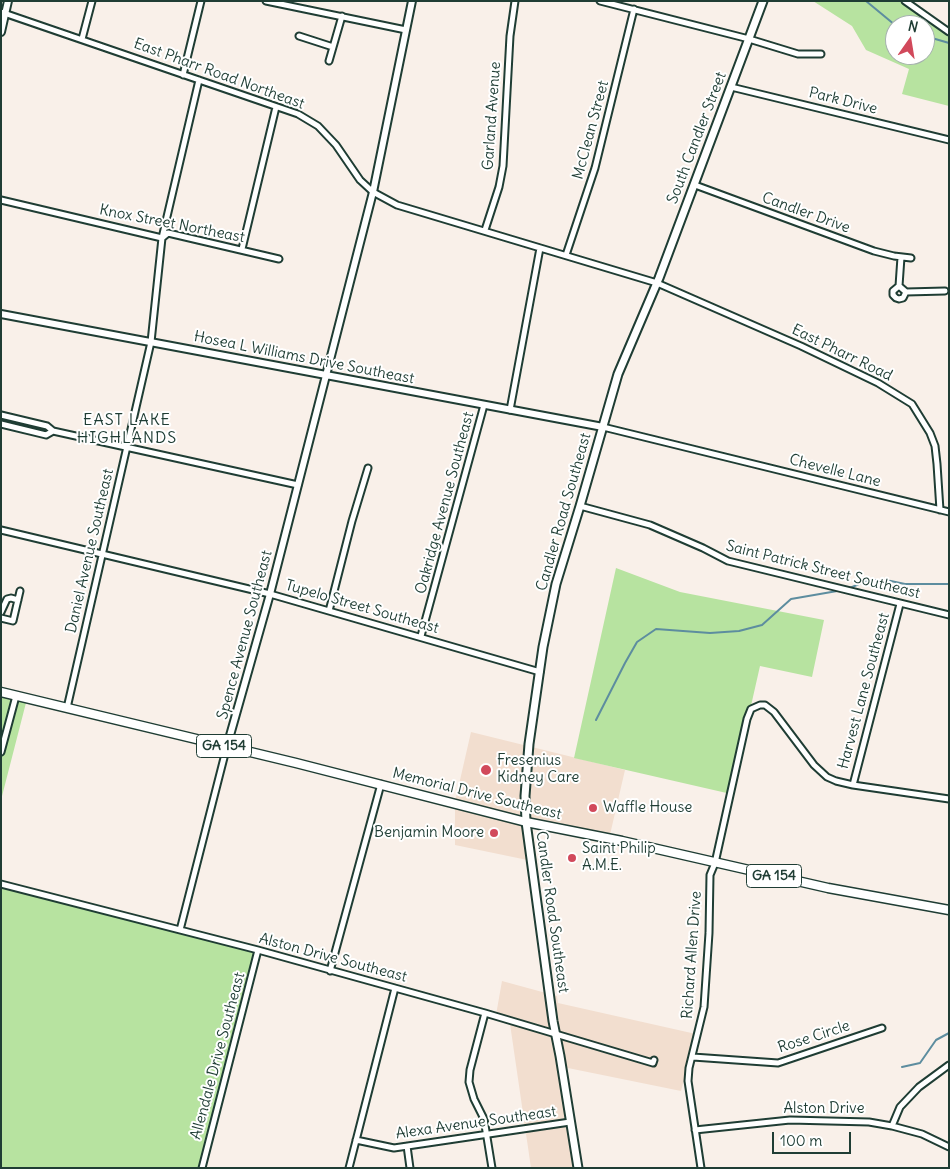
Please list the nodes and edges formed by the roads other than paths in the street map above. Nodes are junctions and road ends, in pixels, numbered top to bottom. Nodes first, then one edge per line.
1 (8, 1) edge
2 (92, 1) edge
3 (201, 1) edge
4 (266, 1) edge
5 (412, 1) edge
6 (515, 1) edge
7 (600, 1) edge
8 (763, 1) edge
9 (906, 1) edge
10 (634, 9) junction
11 (3, 12) edge
12 (342, 16) junction
13 (406, 30) junction
14 (1, 32) edge
15 (949, 32) edge
16 (298, 36) dead end
17 (82, 39) junction
18 (749, 39) junction
19 (333, 47) junction
20 (821, 54) dead end
21 (329, 61) dead end
22 (182, 75) junction
23 (199, 80) junction
24 (731, 88) junction
25 (276, 106) junction
26 (949, 140) edge
27 (695, 185) junction
28 (373, 192) junction
29 (1, 200) edge
30 (485, 230) junction
31 (162, 238) junction
32 (540, 248) junction
33 (242, 249) junction
34 (566, 255) junction
35 (901, 257) junction
36 (911, 258) dead end
37 (279, 259) dead end
38 (657, 283) junction
39 (899, 286) junction
40 (945, 291) dead end
41 (906, 292) junction
42 (1, 314) edge
43 (151, 342) junction
44 (325, 375) junction
45 (484, 405) junction
46 (510, 410) junction
47 (1, 415) edge
48 (1, 424) edge
49 (602, 427) junction
50 (53, 431) junction
51 (126, 447) junction
52 (368, 468) dead end
53 (298, 484) junction
54 (580, 506) junction
55 (940, 510) junction
56 (949, 512) edge
57 (1, 530) edge
58 (101, 555) junction
59 (20, 591) dead end
60 (270, 594) junction
61 (18, 600) junction
62 (900, 604) junction
63 (329, 610) junction
64 (1, 612) edge
65 (949, 615) edge
66 (1, 618) edge
67 (421, 636) junction
68 (540, 672) junction
69 (1, 692) edge
70 (16, 696) junction
71 (67, 708) junction
72 (227, 746) junction
73 (1, 752) edge
74 (381, 784) junction
75 (853, 785) junction
76 (949, 799) edge
77 (526, 822) junction
78 (715, 863) junction
79 (1, 884) edge
80 (949, 910) edge
81 (180, 930) junction
82 (258, 950) junction
83 (330, 971) junction
84 (395, 988) junction
85 (484, 1013) junction
86 (882, 1028) dead end
87 (555, 1034) junction
88 (693, 1057) junction
89 (654, 1060) dead end
90 (949, 1065) edge
91 (570, 1122) junction
92 (892, 1126) junction
93 (695, 1130) junction
94 (487, 1134) junction
95 (356, 1140) junction
96 (407, 1146) junction
97 (949, 1147) edge
98 (202, 1168) edge
99 (349, 1168) edge
100 (410, 1168) edge
101 (492, 1168) edge
102 (578, 1168) edge
103 (701, 1168) edge

1 - 11 street
2 - 17 street
3 - 22 street
4 - 12 street
5 - 13 street, Spence Avenue Southeast
6 - 30 street, Garland Avenue
7 - 10 street
8 - 18 main road, South Candler Street
9 - 15 street
10 - 18 street
10 - 34 street, McClean Street
11 - 14 street
11 - 17 street, East Pharr Road Northeast
12 - 13 street
12 - 19 street
13 - 28 street, Spence Avenue Southeast
16 - 19 street
17 - 22 street, East Pharr Road Northeast
18 - 20 street
18 - 24 main road, South Candler Street
19 - 21 street
22 - 23 street, East Pharr Road Northeast
23 - 25 street, East Pharr Road Northeast
23 - 31 street, Daniel Avenue Southeast
24 - 26 street, Park Drive
24 - 27 main road, South Candler Street
25 - 28 street, East Pharr Road Northeast
25 - 33 street
27 - 35 street, Candler Drive
27 - 38 main road, South Candler Street
28 - 30 street, East Pharr Road Northeast
28 - 44 street, Spence Avenue Southeast
29 - 31 street, Knox Street Northeast
30 - 32 street, East Pharr Road Northeast
31 - 33 street, Knox Street Northeast
31 - 43 street, Daniel Avenue Southeast
32 - 34 street, East Pharr Road Northeast
32 - 46 street
33 - 37 street, Knox Street Northeast
34 - 38 street, East Pharr Road Northeast
35 - 36 street, Candler Drive
35 - 39 street
38 - 49 main road, South Candler Street
38 - 55 street, East Pharr Road
39 - 41 street
39 - 41 street
40 - 41 street
42 - 43 street, Hosea L Williams Drive Southeast
43 - 44 street, Hosea L Williams Drive Southeast
43 - 51 street, Daniel Avenue Southeast
44 - 45 street, Hosea L Williams Drive Southeast
44 - 53 street, Spence Avenue Southeast
45 - 46 street, Hosea L Williams Drive Southeast
45 - 67 street, Oakridge Avenue Southeast
46 - 49 street, Hosea L Williams Drive Southeast
47 - 50 street
48 - 50 street
49 - 54 main road, Candler Road Southeast
49 - 55 street, Chevelle Lane
50 - 51 street
51 - 53 street
51 - 58 street, Daniel Avenue Southeast
52 - 63 street
53 - 60 street, Spence Avenue Southeast
54 - 62 street, Saint Patrick Street Southeast
54 - 68 main road, Candler Road Southeast
55 - 56 street, Chevelle Lane
57 - 58 street, Tupelo Street Southeast
58 - 60 street, Tupelo Street Southeast
58 - 71 street, Daniel Avenue Southeast
59 - 61 street
60 - 63 street, Tupelo Street Southeast
60 - 72 street, Spence Avenue Southeast
61 - 64 street
61 - 66 street
62 - 65 street, Saint Patrick Street Southeast
62 - 75 street, Harvest Lane Southeast
63 - 67 street, Tupelo Street Southeast
67 - 68 street, Tupelo Street Southeast
68 - 77 main road, Candler Road Southeast
69 - 70 main road, Memorial Drive Southeast / GA 154
70 - 71 main road, Memorial Drive Southeast / GA 154
70 - 73 street
71 - 72 main road, Memorial Drive Southeast / GA 154
72 - 74 main road, Memorial Drive Southeast / GA 154
72 - 81 street, Spence Avenue Southeast
74 - 77 main road, Memorial Drive Southeast / GA 154
74 - 83 street
75 - 76 street
75 - 78 street, Richard Allen Drive
77 - 78 main road, Memorial Drive Southeast / GA 154
77 - 87 main road, Candler Road Southeast
78 - 80 main road, Memorial Drive Southeast / GA 154
78 - 88 street, Richard Allen Drive
79 - 81 street, Alston Drive Southeast
81 - 82 street, Alston Drive Southeast
82 - 83 street, Alston Drive Southeast
82 - 98 street, Allendale Drive Southeast
83 - 84 street, Alston Drive Southeast
84 - 85 street, Alston Drive Southeast
84 - 95 street
85 - 87 street, Alston Drive Southeast
85 - 94 street
86 - 88 street, Rose Circle
87 - 89 street, Alston Drive Southeast
87 - 91 main road, Candler Road Southeast
88 - 93 street, Richard Allen Drive
90 - 92 street
91 - 94 street, Alexa Avenue Southeast
91 - 102 main road, Candler Road Southeast
92 - 93 street, Alston Drive
92 - 97 street, Alston Drive
93 - 103 street, Richard Allen Drive
94 - 96 street, Alexa Avenue Southeast
94 - 101 street
95 - 96 street, Alexa Avenue Southeast
95 - 99 street
96 - 100 street

